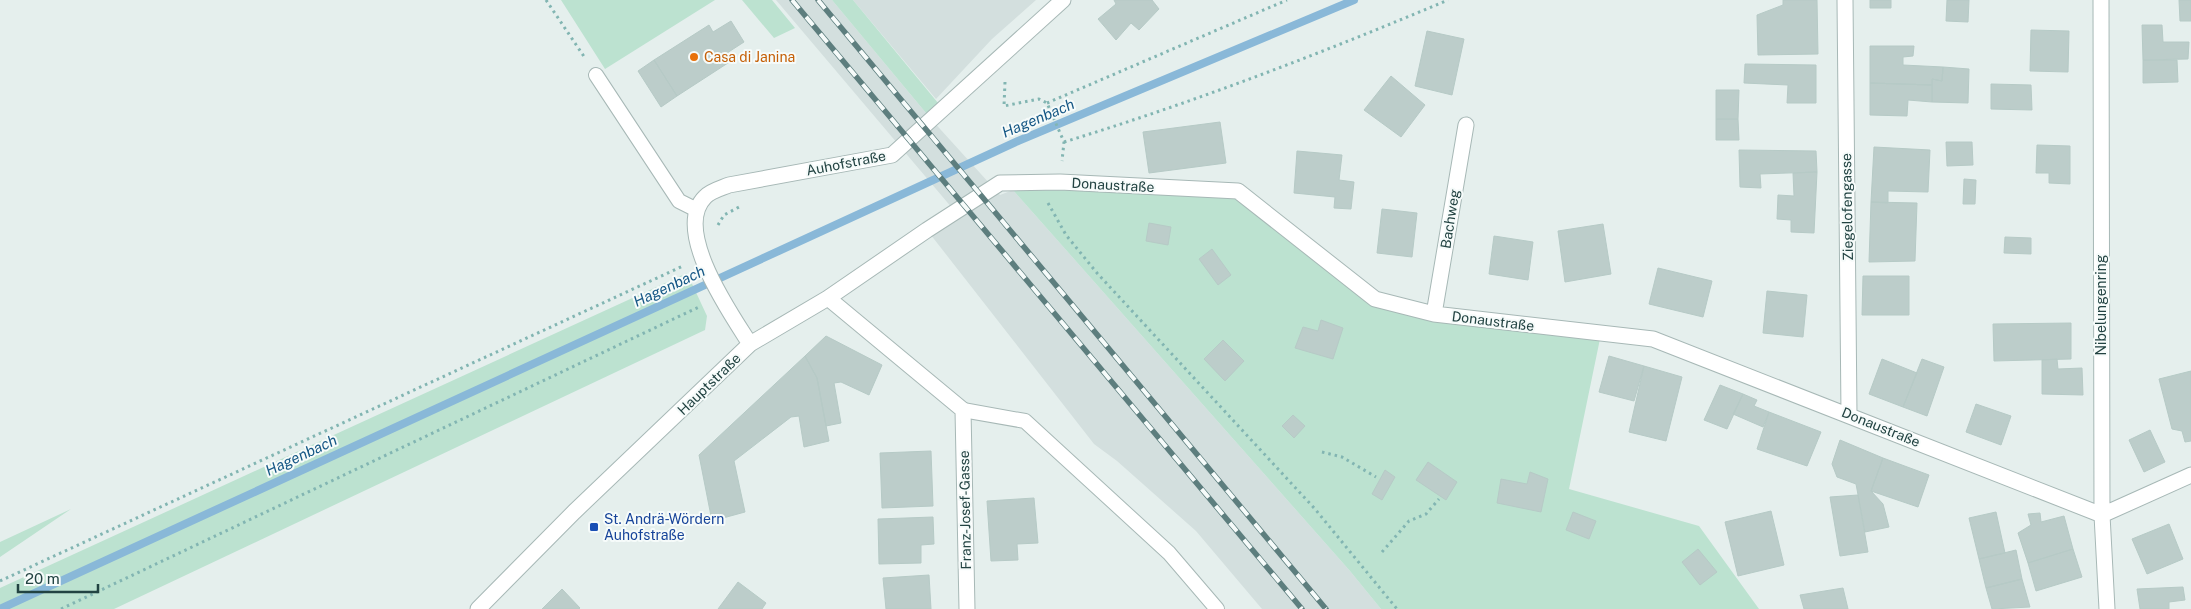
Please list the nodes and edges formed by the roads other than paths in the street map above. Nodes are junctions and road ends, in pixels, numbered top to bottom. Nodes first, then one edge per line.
1 (1063, 0) edge
2 (1845, 0) edge
3 (2100, 0) edge
4 (596, 75) road end
5 (1466, 125) dead end
6 (698, 210) junction
7 (828, 298) junction
8 (1434, 314) junction
9 (750, 344) junction
10 (963, 410) junction
11 (1848, 414) junction
12 (2191, 475) edge
13 (2102, 515) junction
14 (478, 609) edge
15 (967, 609) edge
16 (1217, 609) edge
17 (2107, 609) edge

1 - 6 street, Auhofstraße
2 - 11 street, Ziegelofengasse
3 - 13 street, Nibelungenring
4 - 6 lane
5 - 8 street, Bachweg
6 - 9 street
7 - 8 street, Donaustraße
7 - 9 street, Hauptstraße
7 - 10 street
8 - 11 street, Donaustraße
9 - 14 street, Hauptstraße
10 - 15 street, Franz-Josef-Gasse
10 - 16 lane
11 - 13 street, Donaustraße
12 - 13 street
13 - 17 street, Nibelungenring

